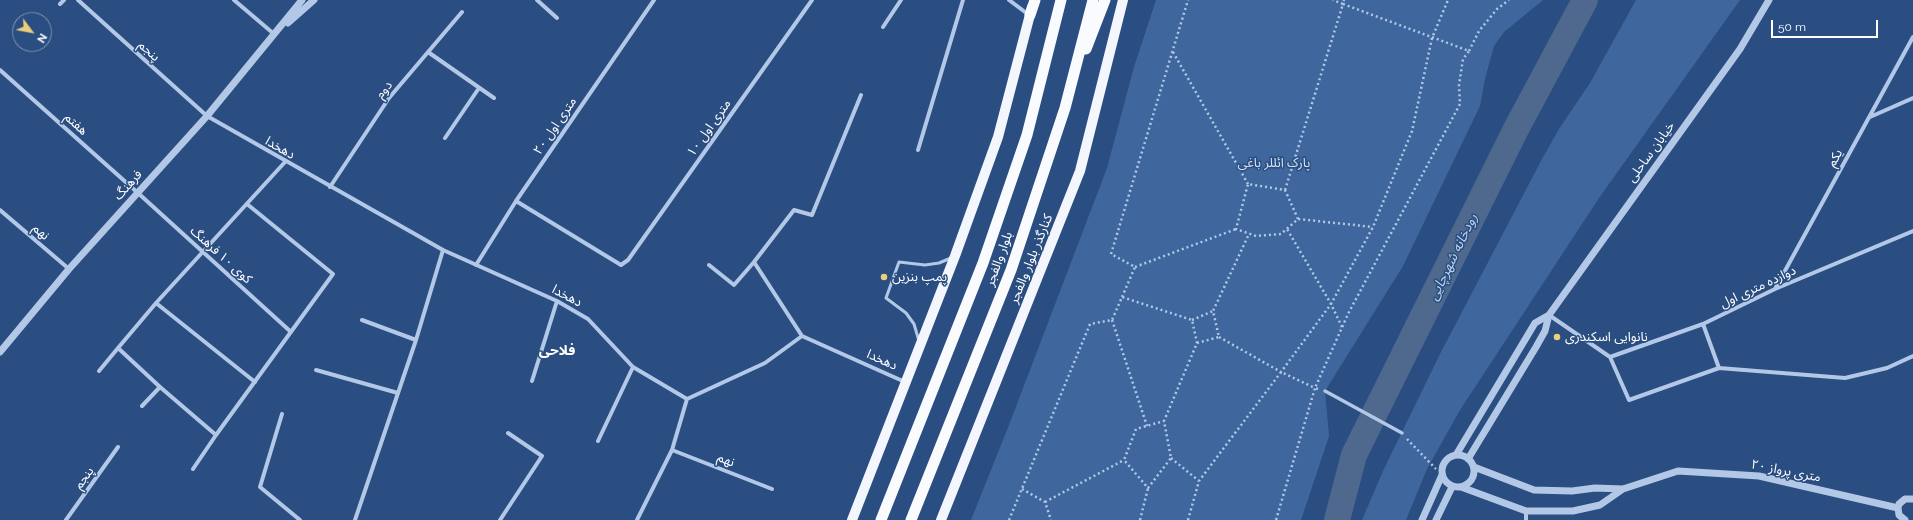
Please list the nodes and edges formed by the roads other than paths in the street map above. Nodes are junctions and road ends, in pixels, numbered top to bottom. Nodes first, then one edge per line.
1 (64, 0) edge
2 (78, 0) edge
3 (234, 0) edge
4 (302, 0) edge
5 (314, 0) edge
6 (537, 0) edge
7 (654, 0) edge
8 (812, 0) edge
9 (901, 0) edge
10 (963, 0) edge
11 (1009, 0) edge
12 (1034, 0) edge
13 (1061, 0) edge
14 (1093, 0) edge
15 (1105, 0) edge
16 (1123, 0) edge
17 (1769, 0) edge
18 (60, 4) dead end
19 (462, 12) dead end
20 (1030, 15) junction
21 (557, 18) dead end
22 (883, 27) dead end
23 (274, 34) junction
24 (1913, 37) edge
25 (428, 52) junction
26 (0, 70) edge
27 (479, 88) junction
28 (861, 95) dead end
29 (494, 98) dead end
30 (1913, 98) edge
31 (1065, 108) junction
32 (207, 116) junction
33 (1869, 118) junction
34 (445, 138) dead end
35 (918, 150) dead end
36 (285, 162) junction
37 (330, 187) junction
38 (138, 192) junction
39 (516, 201) junction
40 (247, 204) junction
41 (0, 210) edge
42 (1913, 231) edge
43 (443, 250) junction
44 (202, 252) junction
45 (955, 256) junction
46 (754, 262) junction
47 (476, 265) junction
48 (709, 265) dead end
49 (69, 269) junction
50 (1775, 289) junction
51 (557, 301) junction
52 (156, 303) junction
53 (1549, 315) junction
54 (362, 320) dead end
55 (1703, 324) junction
56 (291, 332) junction
57 (802, 336) junction
58 (416, 340) junction
59 (920, 343) junction
60 (118, 348) junction
61 (0, 351) edge
62 (1610, 356) junction
63 (1913, 356) edge
64 (633, 368) junction
65 (1719, 368) junction
66 (316, 370) dead end
67 (99, 371) dead end
68 (532, 381) dead end
69 (255, 382) junction
70 (906, 382) junction
71 (160, 387) junction
72 (1325, 391) dead end
73 (398, 393) junction
74 (687, 399) junction
75 (142, 406) dead end
76 (282, 414) dead end
77 (1402, 433) dead end
78 (508, 434) dead end
79 (216, 435) junction
80 (598, 441) dead end
81 (118, 447) dead end
82 (672, 450) junction
83 (1456, 455) junction
84 (1468, 458) junction
85 (1474, 467) junction
86 (194, 469) dead end
87 (1442, 475) junction
88 (1452, 487) junction
89 (1461, 488) junction
90 (772, 489) dead end
91 (1623, 489) junction
92 (1913, 499) edge
93 (1898, 508) junction
94 (1526, 511) junction
95 (66, 520) edge
96 (300, 520) edge
97 (355, 520) edge
98 (500, 520) edge
99 (637, 520) edge
100 (852, 520) edge
101 (881, 520) edge
102 (911, 520) edge
103 (941, 520) edge
104 (1422, 520) edge
105 (1436, 520) edge
106 (1526, 520) edge
107 (1905, 520) edge

1 - 18 street
2 - 32 street, پنجم
3 - 23 street
4 - 23 street, فرهنگ
5 - 23 street, فرهنگ
6 - 21 street
7 - 39 street, ۲۰ متری اول
8 - 39 street, ۱۰ متری اول
9 - 22 street
10 - 35 street
11 - 20 street
12 - 20 highway
13 - 101 highway, بلوار والفجر
14 - 31 highway, بلوار والفجر
15 - 31 highway
16 - 103 main road, کنارگذر بلوار والفجر
17 - 53 street, خیابان ساحلی
19 - 25 street, دوم
20 - 45 main road
23 - 32 street, فرهنگ
24 - 33 street, یکم
25 - 27 street
25 - 37 street, دوم
26 - 38 street, هفتم
27 - 29 street
27 - 34 street
28 - 46 street
30 - 33 street
31 - 102 highway, بلوار والفجر
32 - 36 street, دهخدا
32 - 38 street, فرهنگ
33 - 50 street, یکم
36 - 37 street, دهخدا
36 - 40 street
37 - 43 street, دهخدا
38 - 44 street, کوی ۱۰ فرهنگ
38 - 49 street, فرهنگ
39 - 47 street, ۲۰ متری اول
40 - 44 street
40 - 56 street
41 - 49 street, نهم
42 - 50 street, دوازده متری اول
43 - 47 street, دهخدا
43 - 58 street
44 - 52 street
44 - 56 street, کوی ۱۰ فرهنگ
45 - 59 main road
45 - 59 lane
46 - 48 street
46 - 57 street
47 - 51 street, دهخدا
49 - 61 street, فرهنگ
50 - 55 street, دوازده متری اول
51 - 64 street, دهخدا
51 - 68 street
52 - 60 street
52 - 69 street
53 - 62 street
53 - 83 street, خیابان ساحلی
53 - 84 street, خیابان ساحلی
54 - 58 street
55 - 62 street, دوازده متری اول
55 - 65 street
56 - 69 street
57 - 70 street, دهخدا
57 - 74 street
58 - 73 street
59 - 70 main road
60 - 67 street
60 - 71 street
62 - 65 street
63 - 65 street
64 - 74 street, دهخدا
64 - 80 street
66 - 73 street
69 - 79 street
70 - 100 main road
71 - 75 street
71 - 79 street
72 - 77 street
73 - 97 street
74 - 82 street
76 - 96 street
78 - 98 street
79 - 86 street
81 - 95 street, پنجم
82 - 90 street, نهم
82 - 99 street
83 - 84 street
83 - 87 street
84 - 85 street
85 - 89 street
85 - 91 street, ۲۰ متری پرواز
87 - 88 street
87 - 104 street
88 - 89 street
88 - 105 street
89 - 94 street, ۲۰ متری پرواز
91 - 93 street, ۲۰ متری پرواز
91 - 94 street, ۲۰ متری پرواز
92 - 93 street
93 - 107 street
94 - 106 street

